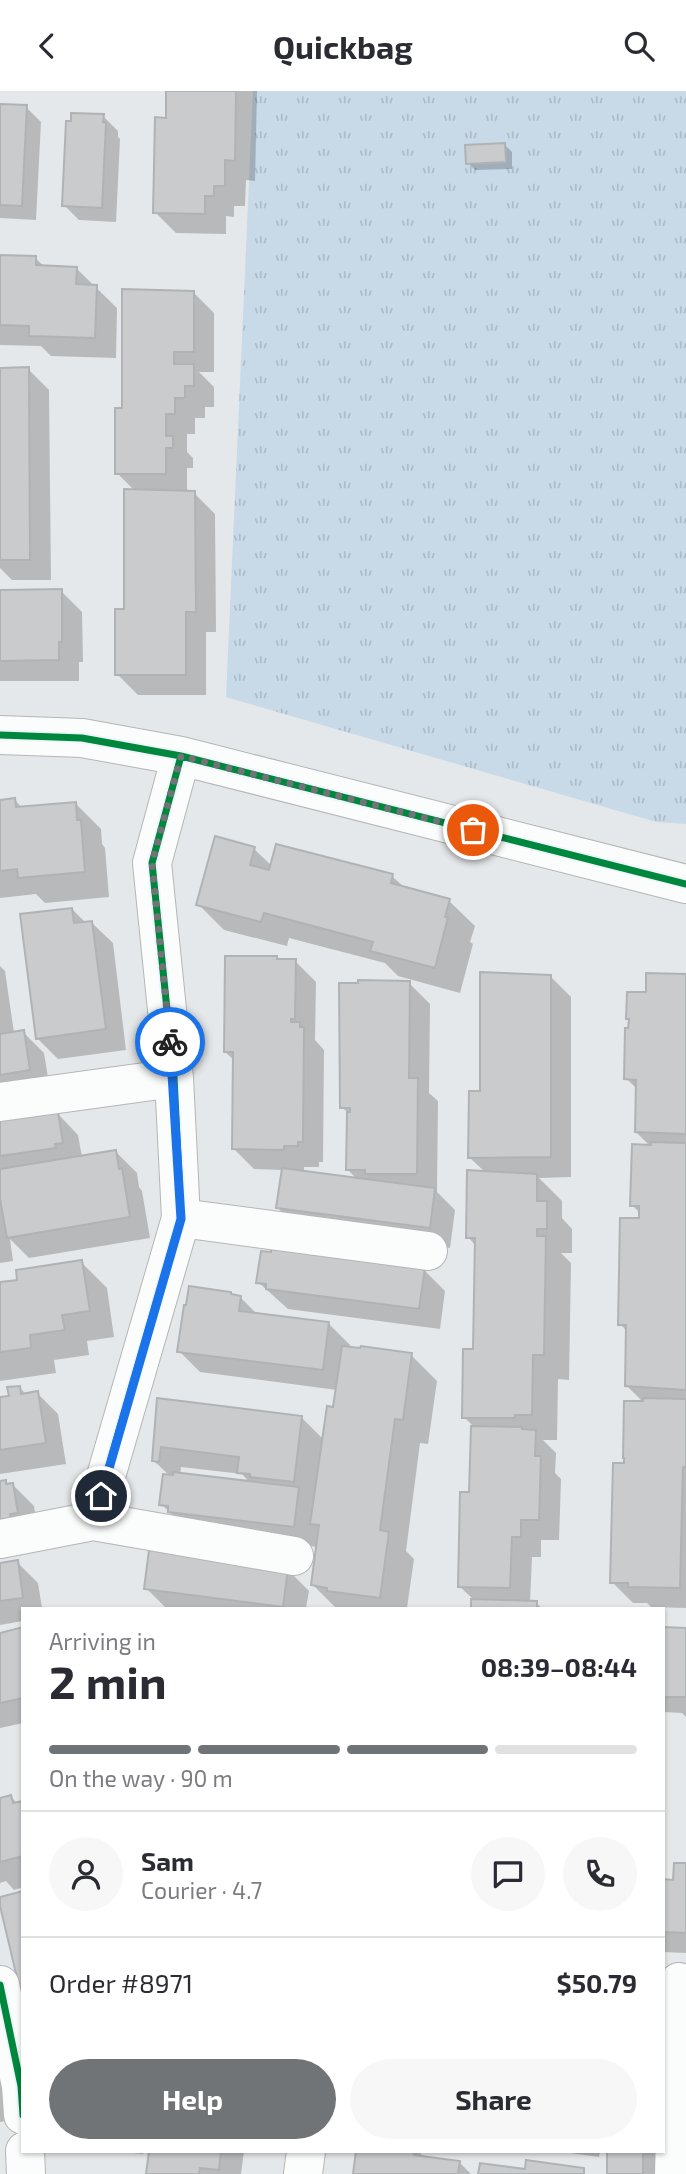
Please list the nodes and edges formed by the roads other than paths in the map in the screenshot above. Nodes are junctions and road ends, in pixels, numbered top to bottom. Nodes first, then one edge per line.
1 (0, 735) edge
2 (181, 756) junction
3 (686, 884) edge
4 (173, 1078) junction
5 (0, 1102) edge
6 (181, 1219) junction
7 (428, 1251) dead end
8 (93, 1521) junction
9 (0, 1539) edge
10 (294, 1556) dead end
11 (679, 1982) dead end
12 (0, 1985) edge
13 (21, 2086) edge
14 (25, 2153) edge
15 (306, 2153) edge
16 (26, 2174) edge
17 (303, 2174) edge
18 (674, 2174) edge

1 - 2 street
2 - 3 street
2 - 4 street
4 - 5 street
4 - 6 street
6 - 7 street
6 - 8 street
8 - 9 street
8 - 10 street
11 - 18 street
12 - 13 street
14 - 16 street
15 - 17 street

